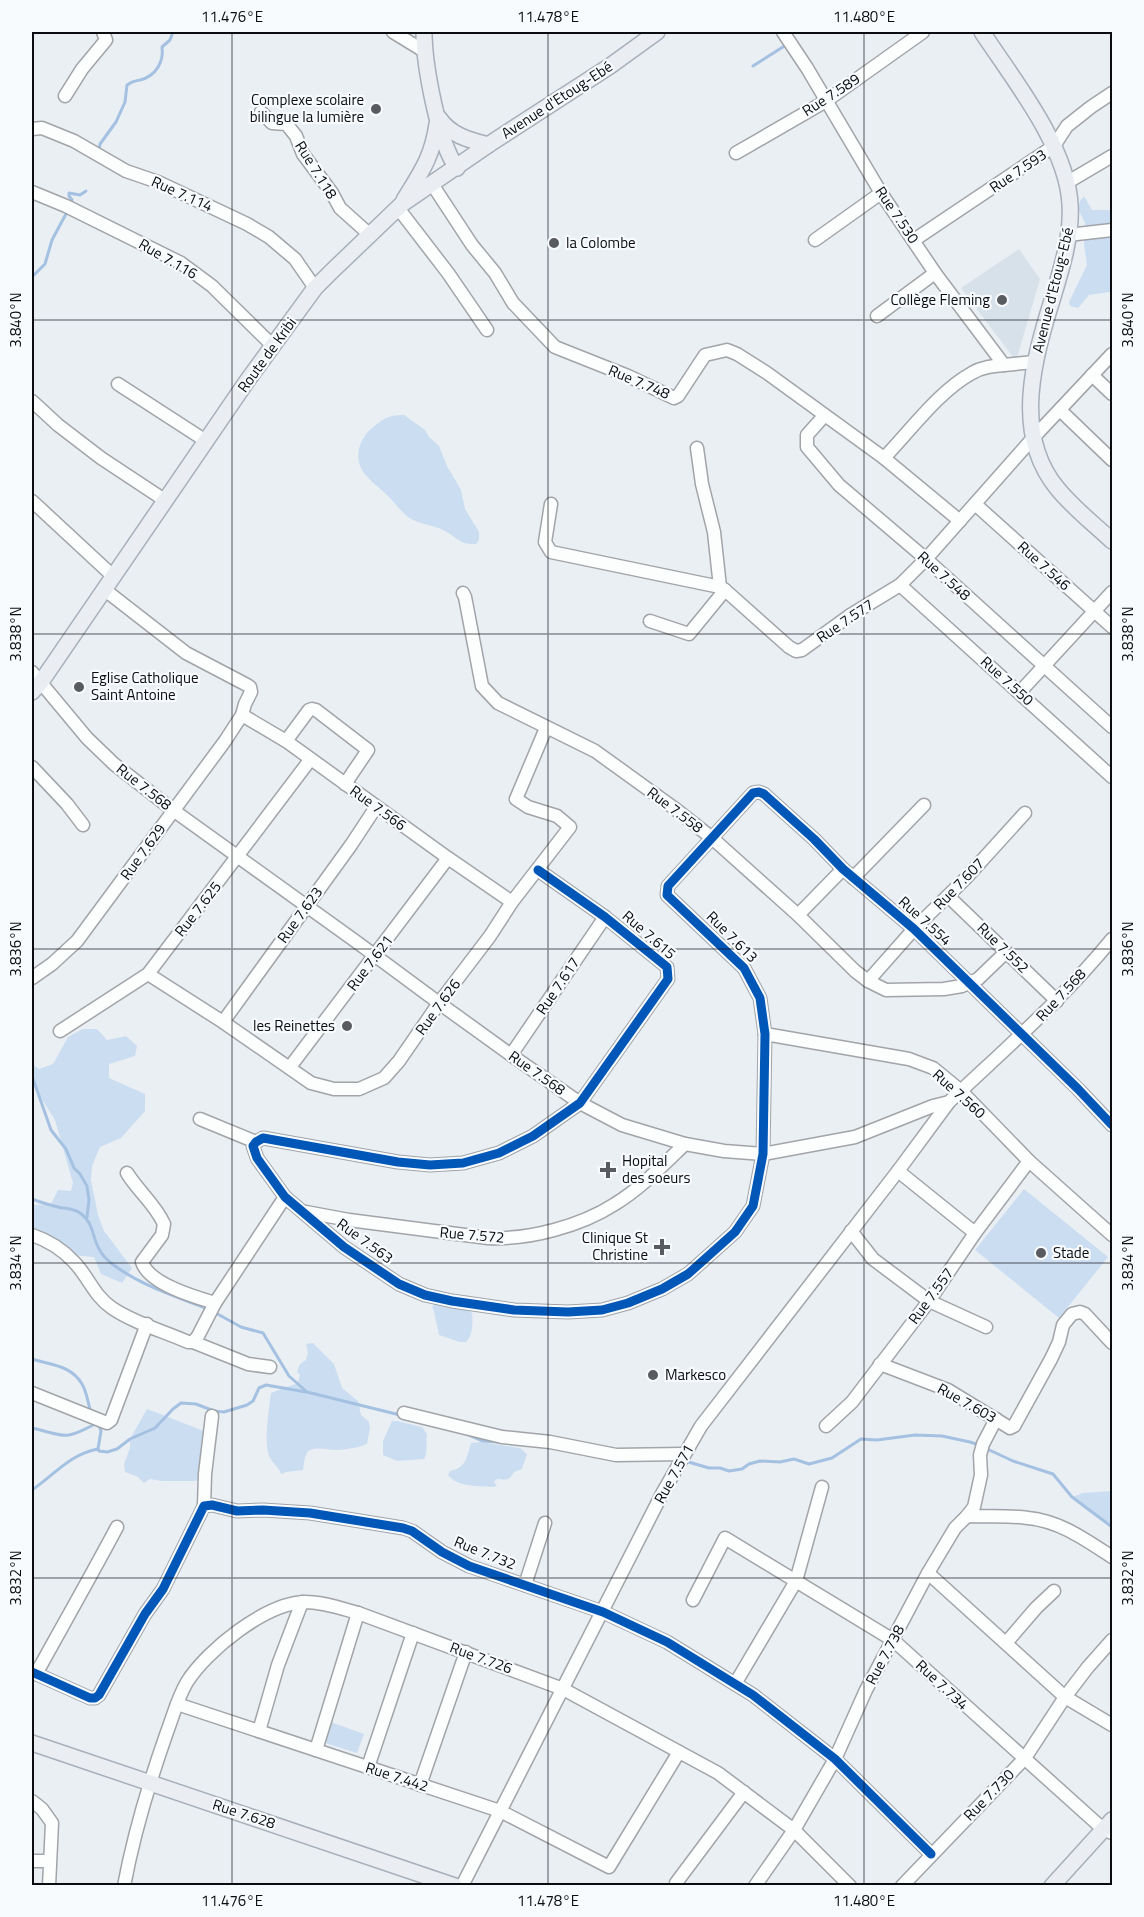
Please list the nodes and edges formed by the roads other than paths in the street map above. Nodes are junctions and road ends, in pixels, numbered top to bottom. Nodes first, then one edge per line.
1 (103, 32) edge
2 (393, 32) edge
3 (424, 32) edge
4 (657, 32) edge
5 (783, 32) edge
6 (923, 32) edge
7 (982, 32) edge
8 (424, 51) junction
9 (1113, 93) edge
10 (65, 96) dead end
11 (826, 101) junction
12 (261, 112) dead end
13 (438, 115) junction
14 (32, 129) edge
15 (488, 145) junction
16 (1054, 146) junction
17 (736, 153) dead end
18 (1113, 156) edge
19 (457, 168) junction
20 (1068, 182) junction
21 (432, 184) junction
22 (32, 192) edge
23 (881, 193) junction
24 (400, 206) junction
25 (1113, 230) edge
26 (369, 234) junction
27 (1068, 235) junction
28 (815, 240) dead end
29 (914, 240) junction
30 (935, 273) junction
31 (315, 288) junction
32 (877, 316) dead end
33 (487, 330) dead end
34 (273, 346) junction
35 (1113, 354) edge
36 (1034, 362) junction
37 (1004, 365) junction
38 (1092, 375) junction
39 (118, 384) dead end
40 (1113, 394) edge
41 (32, 401) edge
42 (1060, 410) junction
43 (824, 416) junction
44 (1034, 438) junction
45 (206, 441) junction
46 (697, 448) dead end
47 (884, 458) junction
48 (1113, 460) edge
49 (32, 501) edge
50 (166, 501) junction
51 (551, 504) dead end
52 (975, 504) junction
53 (960, 521) junction
54 (1113, 542) edge
55 (926, 560) junction
56 (109, 583) junction
57 (900, 585) junction
58 (722, 588) junction
59 (1113, 592) edge
60 (463, 593) dead end
61 (1094, 611) junction
62 (650, 621) dead end
63 (1113, 627) edge
64 (1044, 665) junction
65 (35, 682) edge
66 (1020, 692) junction
67 (242, 715) junction
68 (1113, 727) edge
69 (546, 728) junction
70 (286, 741) junction
71 (310, 760) junction
72 (32, 767) edge
73 (1113, 777) edge
74 (345, 784) junction
75 (924, 805) dead end
76 (376, 807) junction
77 (173, 810) junction
78 (1025, 813) dead end
79 (83, 825) dead end
80 (712, 838) junction
81 (239, 856) junction
82 (448, 858) junction
83 (843, 869) junction
84 (538, 870) junction
85 (853, 878) junction
86 (948, 896) junction
87 (512, 902) junction
88 (307, 906) junction
89 (798, 915) junction
90 (605, 917) junction
91 (914, 929) junction
92 (1112, 941) edge
93 (1006, 952) junction
94 (376, 955) junction
95 (148, 974) junction
96 (32, 978) edge
97 (868, 981) junction
98 (969, 983) junction
99 (1057, 1001) junction
100 (439, 1003) junction
101 (224, 1022) junction
102 (60, 1031) dead end
103 (765, 1034) junction
104 (1023, 1035) junction
105 (511, 1055) junction
106 (290, 1067) junction
107 (960, 1091) junction
108 (949, 1102) junction
109 (580, 1103) junction
110 (200, 1119) dead end
111 (1113, 1125) edge
112 (255, 1142) junction
113 (685, 1144) junction
114 (763, 1154) junction
115 (1029, 1161) junction
116 (898, 1171) junction
117 (127, 1173) dead end
118 (285, 1197) junction
119 (303, 1212) junction
120 (851, 1231) junction
121 (975, 1233) junction
122 (32, 1235) edge
123 (1113, 1235) edge
124 (929, 1301) junction
125 (212, 1309) junction
126 (147, 1324) junction
127 (986, 1327) dead end
128 (193, 1342) junction
129 (1113, 1342) edge
130 (880, 1364) junction
131 (270, 1367) dead end
132 (32, 1393) edge
133 (404, 1413) dead end
134 (212, 1416) dead end
135 (996, 1419) junction
136 (826, 1426) dead end
137 (684, 1454) junction
138 (822, 1487) dead end
139 (204, 1506) junction
140 (967, 1516) junction
141 (545, 1523) dead end
142 (117, 1527) dead end
143 (1113, 1557) edge
144 (928, 1572) junction
145 (796, 1581) junction
146 (525, 1585) junction
147 (1054, 1591) dead end
148 (693, 1600) dead end
149 (302, 1602) junction
150 (603, 1611) junction
151 (358, 1613) junction
152 (413, 1633) junction
153 (893, 1640) junction
154 (1113, 1640) edge
155 (1006, 1643) junction
156 (466, 1652) junction
157 (34, 1673) edge
158 (735, 1684) junction
159 (563, 1689) junction
160 (1065, 1697) junction
161 (177, 1704) junction
162 (1113, 1725) edge
163 (259, 1731) junction
164 (32, 1743) edge
165 (315, 1750) junction
166 (679, 1752) junction
167 (835, 1758) junction
168 (1025, 1758) junction
169 (368, 1767) junction
170 (149, 1782) junction
171 (420, 1785) junction
172 (744, 1792) junction
173 (32, 1801) edge
174 (500, 1811) junction
175 (1109, 1827) edge
176 (794, 1830) junction
177 (931, 1854) junction
178 (32, 1861) edge
179 (49, 1861) junction
180 (676, 1883) dead end
181 (49, 1886) edge
182 (124, 1886) edge
183 (455, 1886) edge
184 (462, 1886) edge
185 (755, 1886) edge
186 (850, 1886) edge
187 (902, 1886) edge
188 (1052, 1886) edge

1 - 10 street
2 - 8 street
3 - 8 main road
4 - 15 main road, Avenue d'Etoug-Ebé
5 - 11 street, Rue 7.530
6 - 11 street, Rue 7.589
7 - 16 main road, Avenue d'Etoug-Ebé
8 - 13 main road
9 - 16 street, Rue 7.593
11 - 17 street, Rue 7.589
11 - 23 street, Rue 7.530
12 - 26 street, Rue 7.118
13 - 15 main road
13 - 19 main road
13 - 24 main road
14 - 31 street, Rue 7.114
15 - 19 main road, Avenue d'Etoug-Ebé
16 - 20 main road, Avenue d'Etoug-Ebé
16 - 29 street, Rue 7.593
18 - 20 street
19 - 21 main road, Route de Kribi
20 - 27 main road, Avenue d'Etoug-Ebé
21 - 24 main road, Route de Kribi
21 - 43 street, Rue 7.748
22 - 34 street, Rue 7.116
23 - 28 street
23 - 29 street, Rue 7.530
24 - 26 main road, Route de Kribi
24 - 33 street
25 - 27 street
26 - 31 main road, Route de Kribi
27 - 36 main road, Avenue d'Etoug-Ebé
29 - 30 street, Rue 7.530
30 - 32 street
30 - 37 street, Rue 7.530
31 - 34 main road, Route de Kribi
34 - 45 main road, Route de Kribi
35 - 38 street, Rue 7.577
36 - 37 street
36 - 44 main road, Avenue d'Etoug-Ebé
37 - 47 street
38 - 40 street
38 - 42 street, Rue 7.577
39 - 45 street
41 - 50 street
42 - 44 street, Rue 7.577
42 - 48 street
43 - 47 street, Rue 7.748
43 - 55 street, Rue 7.548
44 - 52 street, Rue 7.577
44 - 54 main road, Avenue d'Etoug-Ebé
45 - 50 main road, Route de Kribi
46 - 58 street
47 - 53 street, Rue 7.748
49 - 56 street
50 - 56 main road, Route de Kribi
51 - 58 street, Rue 7.577
52 - 53 street, Rue 7.577
52 - 61 street, Rue 7.546
53 - 55 street, Rue 7.577
55 - 57 street, Rue 7.577
55 - 64 street, Rue 7.548
56 - 65 main road, Route de Kribi
56 - 67 street
57 - 58 street, Rue 7.577
57 - 66 street, Rue 7.550
58 - 62 street
59 - 61 street
60 - 69 street, Rue 7.558
61 - 63 street, Rue 7.546
61 - 64 street
64 - 66 street
64 - 68 street, Rue 7.548
65 - 77 street, Rue 7.568
66 - 73 street, Rue 7.550
67 - 70 street, Rue 7.566
67 - 77 street, Rue 7.629
69 - 80 street, Rue 7.558
69 - 84 street, Rue 7.626
70 - 71 street, Rue 7.566
70 - 74 street
71 - 74 street, Rue 7.566
71 - 81 street, Rue 7.625
72 - 79 street
74 - 76 street, Rue 7.566
75 - 85 street
76 - 82 street, Rue 7.566
76 - 88 street, Rue 7.623
77 - 81 street, Rue 7.568
77 - 96 street, Rue 7.629
78 - 86 street, Rue 7.607
80 - 83 street, Rue 7.554
80 - 89 street, Rue 7.558
80 - 103 street, Rue 7.613
81 - 88 street, Rue 7.568
81 - 95 street, Rue 7.625
82 - 87 street, Rue 7.566
82 - 94 street, Rue 7.621
83 - 85 street, Rue 7.554
83 - 89 street
84 - 87 street, Rue 7.626
84 - 90 street, Rue 7.615
85 - 91 street, Rue 7.554
86 - 91 street, Rue 7.607
86 - 93 street, Rue 7.552
87 - 100 street, Rue 7.626
88 - 94 street, Rue 7.568
88 - 101 street, Rue 7.623
89 - 97 street, Rue 7.558
90 - 105 street, Rue 7.617
90 - 109 street, Rue 7.615
91 - 97 street, Rue 7.607
91 - 98 street, Rue 7.554
92 - 99 street, Rue 7.568
93 - 98 street
93 - 99 street, Rue 7.552
94 - 100 street, Rue 7.568
94 - 106 street, Rue 7.621
95 - 101 street, Rue 7.626
95 - 102 street, Rue 7.625
97 - 98 street, Rue 7.558
98 - 104 street, Rue 7.554
99 - 104 street, Rue 7.568
100 - 105 street, Rue 7.568
100 - 106 street, Rue 7.626
101 - 106 street, Rue 7.626
103 - 107 street, Rue 7.560
103 - 114 street, Rue 7.613
104 - 107 street, Rue 7.568
104 - 111 street, Rue 7.554
105 - 109 street, Rue 7.568
107 - 108 street, Rue 7.568
107 - 115 street, Rue 7.560
108 - 114 street, Rue 7.568
108 - 116 street, Rue 7.571
109 - 112 street
109 - 113 street, Rue 7.568
110 - 112 street
112 - 118 street, Rue 7.563
113 - 114 street, Rue 7.568
113 - 119 street, Rue 7.572
114 - 119 street, Rue 7.563
115 - 121 street, Rue 7.557
115 - 123 street, Rue 7.560
116 - 120 street, Rue 7.571
116 - 121 street
117 - 125 street
118 - 119 street, Rue 7.563
118 - 125 street
120 - 124 street
120 - 137 street, Rue 7.571
121 - 124 street, Rue 7.557
122 - 126 street
124 - 127 street
124 - 130 street, Rue 7.557
125 - 128 street
126 - 128 street
126 - 132 street
128 - 131 street
129 - 135 street, Rue 7.603
130 - 135 street, Rue 7.603
130 - 136 street, Rue 7.557
133 - 137 street
134 - 139 street
135 - 140 street, Rue 7.738
137 - 150 street, Rue 7.571
138 - 145 street
139 - 146 street, Rue 7.732
139 - 157 street
140 - 143 street
140 - 144 street, Rue 7.738
141 - 146 street
142 - 157 street
144 - 153 street, Rue 7.738
144 - 155 street
145 - 148 street, Rue 7.734
145 - 153 street, Rue 7.734
145 - 158 street
146 - 150 street, Rue 7.732
147 - 155 street
149 - 151 street, Rue 7.726
149 - 161 street, Rue 7.726
149 - 163 street
150 - 158 street, Rue 7.732
150 - 159 street, Rue 7.571
151 - 152 street, Rue 7.726
151 - 165 street
152 - 156 street, Rue 7.726
152 - 169 street
153 - 167 street, Rue 7.738
153 - 168 street, Rue 7.734
154 - 160 street, Rue 7.730
155 - 160 street
156 - 159 street, Rue 7.726
156 - 171 street
158 - 167 street, Rue 7.732
159 - 166 street, Rue 7.726
159 - 174 street, Rue 7.571
160 - 162 street
160 - 168 street, Rue 7.730
161 - 163 street, Rue 7.442
161 - 170 street, Rue 7.726
163 - 165 street, Rue 7.442
164 - 170 main road, Rue 7.628
165 - 169 street, Rue 7.442
166 - 172 street, Rue 7.726
166 - 174 street, Rue 7.442
167 - 176 street, Rue 7.738
167 - 177 street, Rue 7.732
168 - 175 street, Rue 7.734
168 - 177 street, Rue 7.730
169 - 171 street, Rue 7.442
170 - 182 street, Rue 7.726
170 - 183 main road, Rue 7.628
171 - 174 street, Rue 7.442
172 - 176 street, Rue 7.726
172 - 180 street
173 - 179 street
174 - 184 street, Rue 7.571
175 - 188 main road
176 - 185 street, Rue 7.738
176 - 186 street, Rue 7.726
177 - 187 street, Rue 7.730
178 - 179 street
179 - 181 street

